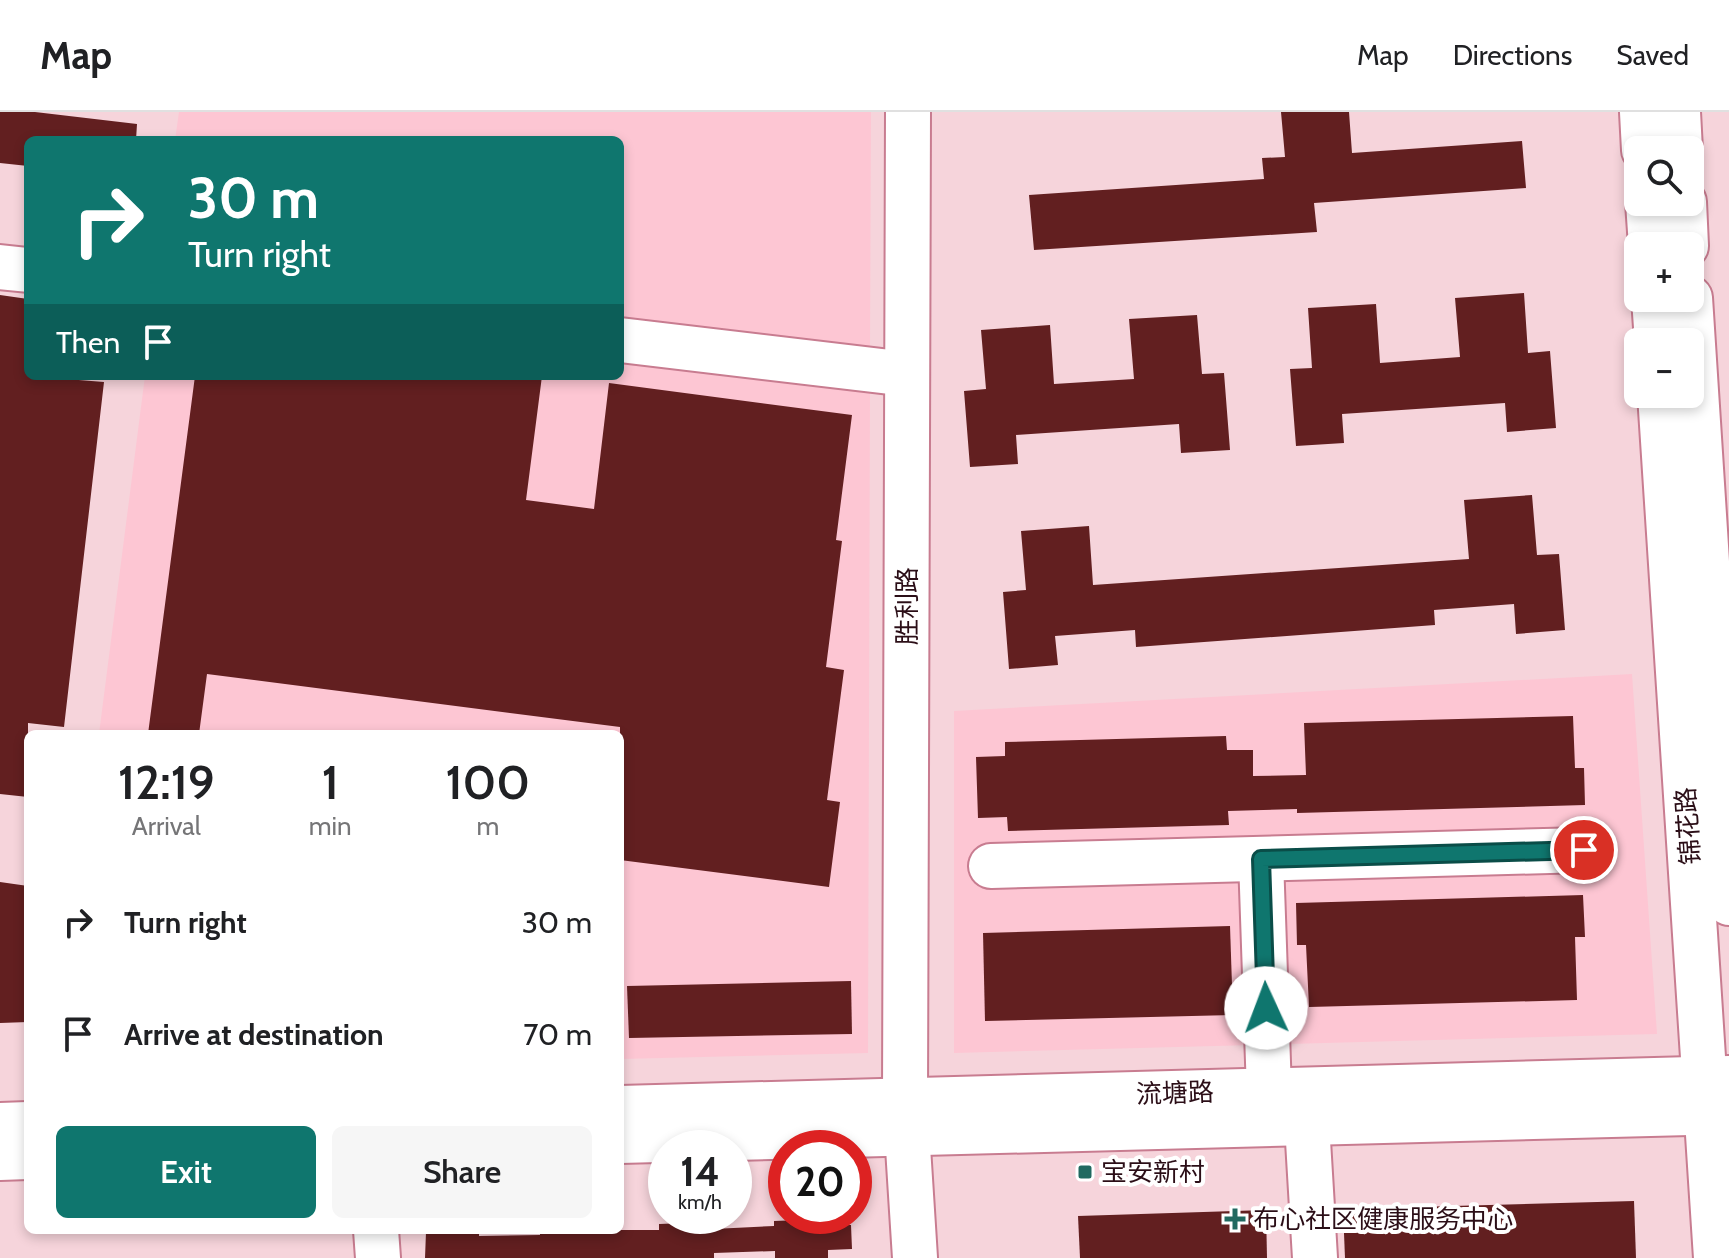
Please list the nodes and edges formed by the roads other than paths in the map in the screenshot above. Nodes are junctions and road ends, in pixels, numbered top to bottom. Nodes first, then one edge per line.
1 (908, 112) edge
2 (1642, 112) edge
3 (1678, 112) edge
4 (1643, 136) edge
5 (1679, 136) edge
6 (0, 267) edge
7 (24, 270) edge
8 (1691, 312) edge
9 (624, 340) edge
10 (907, 374) junction
11 (1661, 408) edge
12 (1584, 850) dead end
13 (1261, 859) junction
14 (991, 866) dead end
15 (1729, 903) edge
16 (1269, 1091) junction
17 (1717, 1095) edge
18 (624, 1108) edge
19 (906, 1117) junction
20 (24, 1124) edge
21 (1307, 1124) junction
22 (0, 1125) edge
23 (624, 1141) edge
24 (24, 1157) edge
25 (0, 1158) edge
26 (376, 1234) edge
27 (378, 1258) edge
28 (915, 1258) edge
29 (1315, 1258) edge
30 (1716, 1258) edge

1 - 10 street, 胜利路
2 - 4 street
3 - 5 street
6 - 7 street
8 - 15 street, 锦花路
9 - 10 street
10 - 19 street, 胜利路
11 - 17 street, 锦花路
12 - 13 street
13 - 14 street
13 - 16 street
16 - 17 street, 流塘路
16 - 19 street, 流塘路
17 - 21 street, 流塘路
17 - 30 street, 锦花路
18 - 19 street, 流塘路
19 - 21 street, 流塘路
19 - 23 street, 流塘路
19 - 28 street, 胜利路
20 - 22 street
21 - 29 street
24 - 25 street
26 - 27 street

